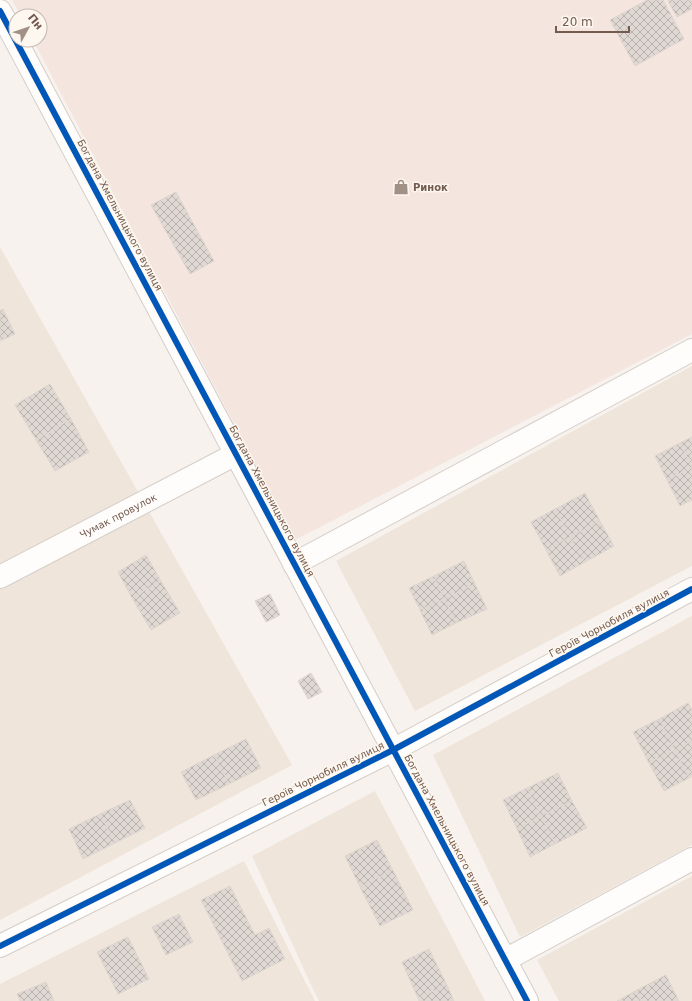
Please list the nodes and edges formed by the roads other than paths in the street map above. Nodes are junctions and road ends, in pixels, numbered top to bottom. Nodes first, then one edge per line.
1 (0, 11) edge
2 (692, 350) edge
3 (236, 454) junction
4 (294, 564) junction
5 (0, 577) edge
6 (692, 589) edge
7 (393, 750) junction
8 (692, 859) edge
9 (0, 946) edge
10 (505, 960) junction
11 (527, 1001) edge

1 - 3 street, Богдана Хмельницького вулиця
2 - 4 street
3 - 4 street, Богдана Хмельницького вулиця
3 - 5 street, Чумак провулок
4 - 7 street, Богдана Хмельницького вулиця
6 - 7 street, Героїв Чорнобиля вулиця
7 - 9 street, Героїв Чорнобиля вулиця
7 - 10 street, Богдана Хмельницького вулиця
8 - 10 street
10 - 11 street, Богдана Хмельницького вулиця

